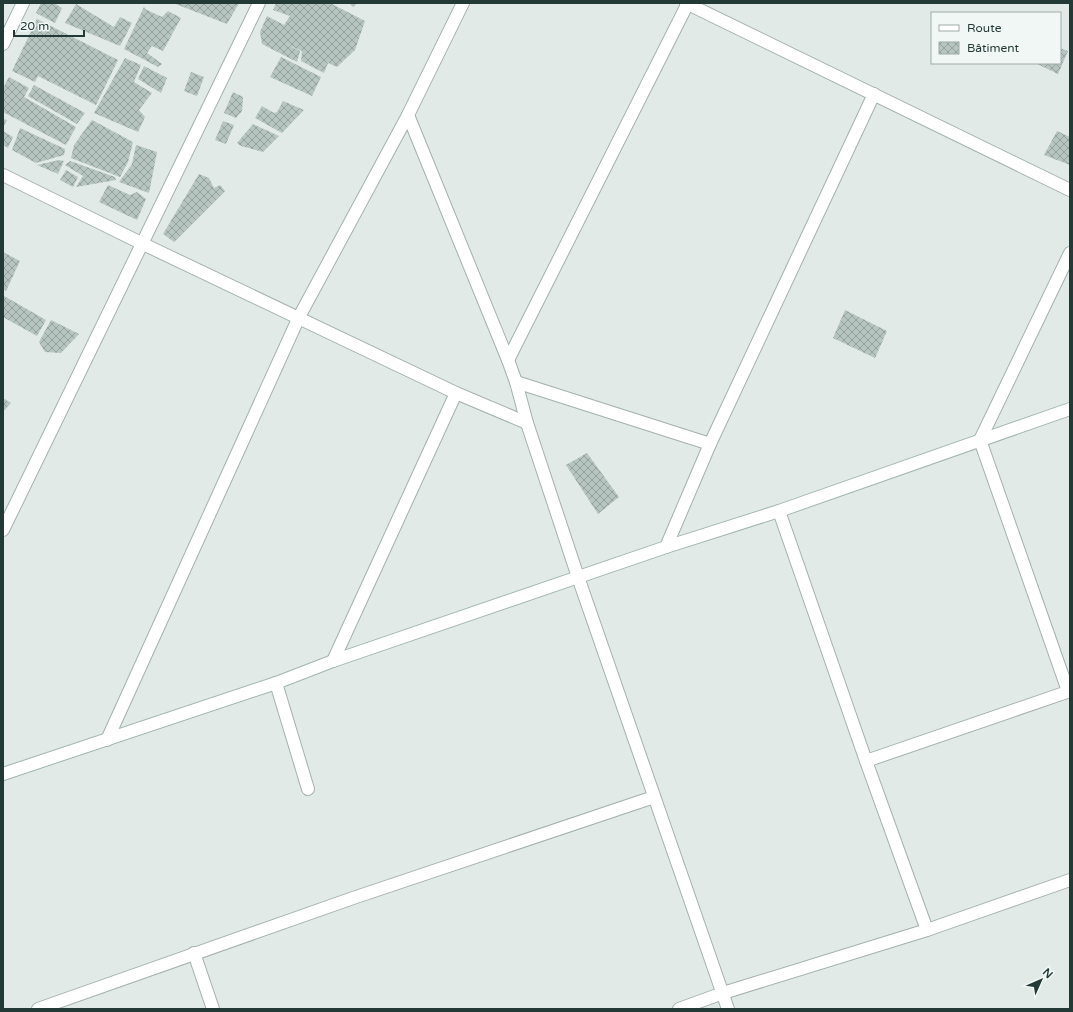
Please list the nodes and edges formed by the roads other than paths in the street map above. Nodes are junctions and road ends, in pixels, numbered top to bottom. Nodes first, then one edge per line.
1 (23, 3) edge
2 (259, 3) edge
3 (463, 3) edge
4 (687, 3) edge
5 (3, 44) edge
6 (874, 94) junction
7 (408, 115) junction
8 (3, 175) edge
9 (1070, 190) edge
10 (141, 243) junction
11 (1070, 253) edge
12 (299, 317) junction
13 (508, 360) junction
14 (516, 382) junction
15 (456, 393) junction
16 (1070, 409) edge
17 (527, 423) junction
18 (980, 440) junction
19 (710, 444) junction
20 (779, 511) junction
21 (3, 530) edge
22 (666, 547) junction
23 (578, 577) junction
24 (333, 661) junction
25 (276, 683) junction
26 (1069, 691) edge
27 (106, 740) junction
28 (866, 761) junction
29 (3, 774) edge
30 (308, 789) dead end
31 (654, 797) junction
32 (1070, 880) edge
33 (927, 930) junction
34 (194, 953) junction
35 (723, 993) junction
36 (38, 1009) edge
37 (213, 1009) edge
38 (679, 1009) edge
39 (728, 1009) edge

1 - 5 street
2 - 10 street
3 - 7 street
4 - 6 street
4 - 13 street
6 - 9 street
6 - 19 street
7 - 12 street
7 - 13 street
8 - 10 street
10 - 12 street
10 - 21 street
11 - 18 street
12 - 15 street
12 - 27 street
13 - 14 street
14 - 17 street
14 - 19 street
15 - 17 street
15 - 24 street
16 - 18 street
17 - 23 street
18 - 20 street
18 - 26 street
19 - 22 street
20 - 22 street
20 - 28 street
22 - 23 street
23 - 24 street
23 - 31 street
24 - 25 street
25 - 27 street
25 - 30 street
26 - 28 street
27 - 29 street
28 - 33 street
31 - 34 street
31 - 35 street
32 - 33 street
33 - 35 street
34 - 36 street
34 - 37 street
35 - 38 street
35 - 39 street

